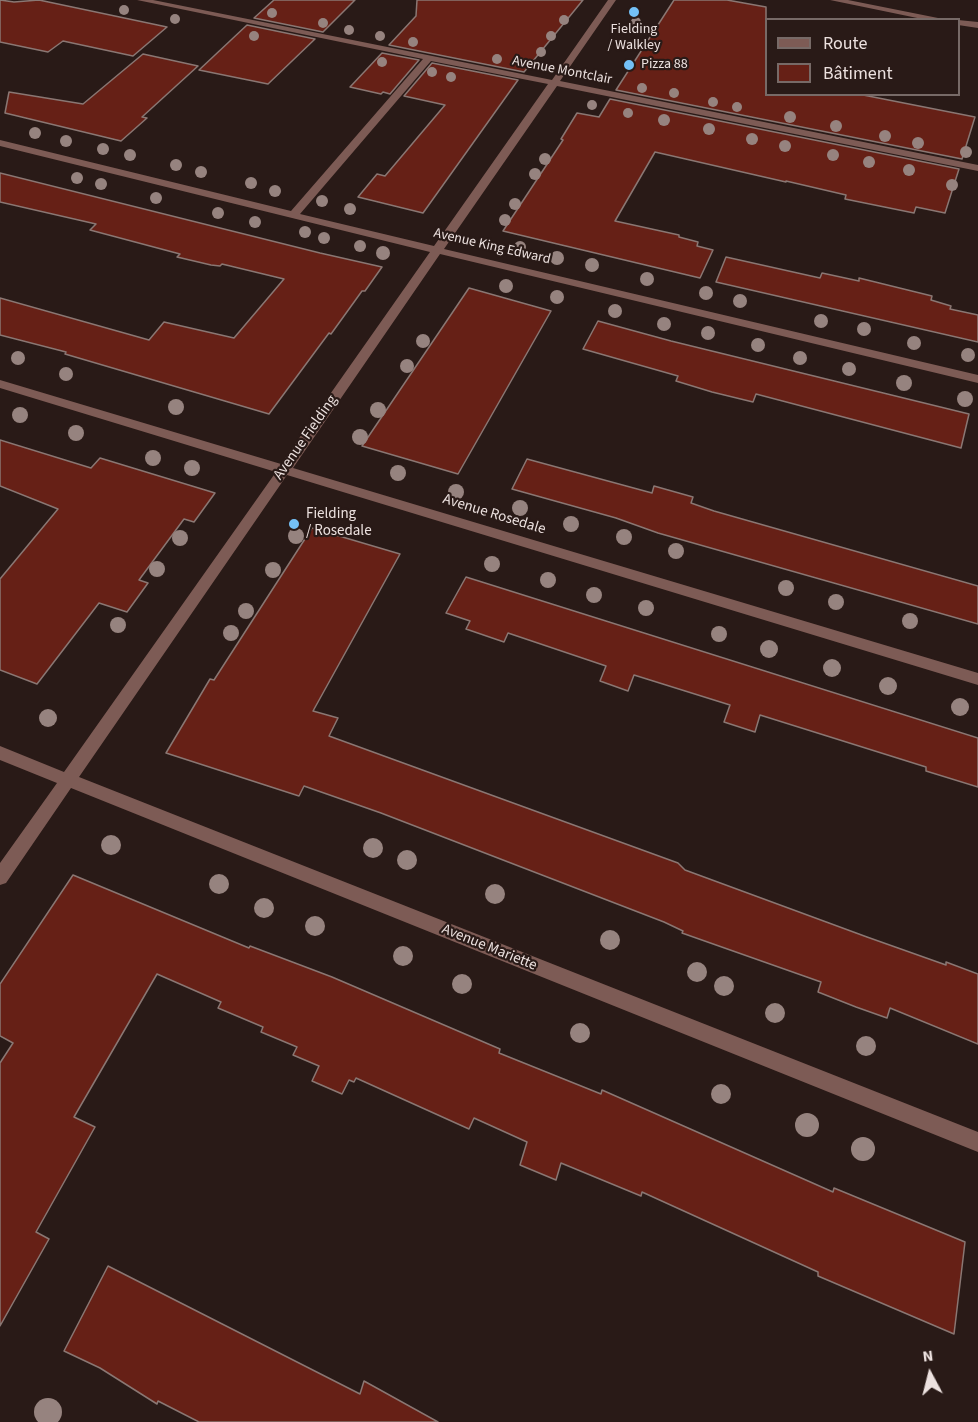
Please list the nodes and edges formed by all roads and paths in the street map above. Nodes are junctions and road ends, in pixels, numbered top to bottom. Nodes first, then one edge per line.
1 (141, 0) edge
2 (612, 0) edge
3 (834, 0) edge
4 (933, 18) edge
5 (960, 22) edge
6 (978, 26) edge
7 (429, 58) junction
8 (555, 84) junction
9 (0, 143) edge
10 (978, 168) edge
11 (294, 214) junction
12 (439, 250) junction
13 (978, 379) edge
14 (0, 384) edge
15 (284, 469) junction
16 (978, 679) edge
17 (0, 753) edge
18 (68, 780) junction
19 (0, 877) edge
20 (978, 1142) edge

1 - 7 street, Avenue Montclair
2 - 8 street, Avenue Fielding
3 - 4 street
5 - 6 street
7 - 8 street, Avenue Montclair
7 - 11 street
8 - 10 street, Avenue Montclair
8 - 12 street, Avenue Fielding
9 - 11 street, Avenue King Edward
11 - 12 street, Avenue King Edward
12 - 13 street, Avenue King Edward
12 - 15 street, Avenue Fielding
14 - 15 street, Avenue Rosedale
15 - 16 street, Avenue Rosedale
15 - 18 street, Avenue Fielding
17 - 18 street, Avenue Mariette
18 - 19 street, Avenue Fielding
18 - 20 street, Avenue Mariette

